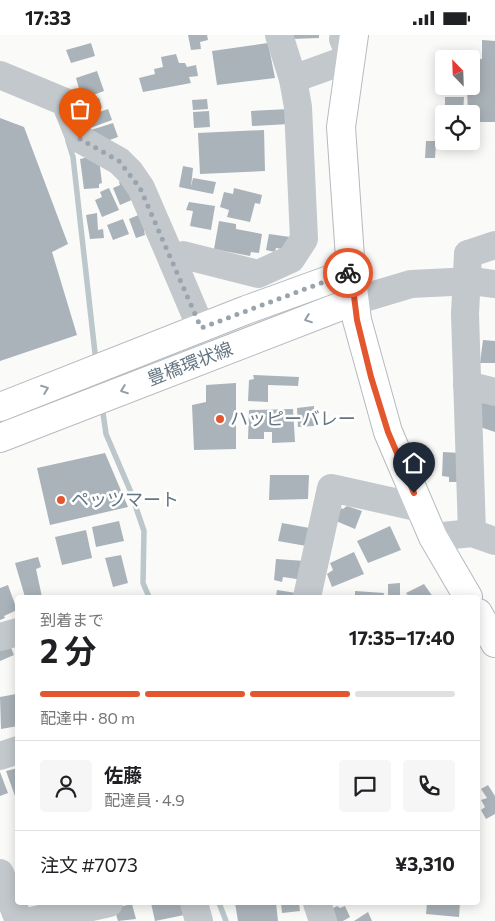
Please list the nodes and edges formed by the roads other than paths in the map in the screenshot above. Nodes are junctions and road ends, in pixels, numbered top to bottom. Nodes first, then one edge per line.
1 (279, 35) edge
2 (349, 43) edge
3 (0, 75) edge
4 (293, 79) junction
5 (495, 245) edge
6 (173, 262) junction
7 (351, 272) junction
8 (412, 284) junction
9 (495, 284) edge
10 (354, 301) junction
11 (201, 328) junction
12 (467, 385) junction
13 (495, 391) edge
14 (0, 407) edge
15 (0, 438) edge
16 (421, 508) junction
17 (434, 537) junction
18 (484, 537) edge
19 (307, 595) edge
20 (467, 595) edge
21 (480, 617) edge
22 (15, 633) edge
23 (0, 637) edge
24 (495, 643) edge
25 (15, 751) edge
26 (0, 756) edge
27 (0, 873) edge
28 (100, 905) edge
29 (195, 905) edge
30 (318, 905) edge
31 (19, 921) edge
32 (32, 921) edge
33 (199, 921) edge
34 (323, 921) edge

1 - 4 street
2 - 4 street
2 - 7 main road
3 - 6 street
4 - 6 street
5 - 12 street, bridge
6 - 11 street
7 - 8 street
7 - 10 main road
7 - 11 main road, 豊橋環状線
8 - 9 street
8 - 10 street
10 -> 15 main road, 豊橋環状線
10 - 16 main road
14 -> 11 main road, 豊橋環状線
12 - 13 street
12 - 18 street
16 - 17 main road
16 - 19 street
17 - 18 street
17 - 20 main road
21 - 24 main road
22 - 23 street
25 - 26 street
27 - 31 street
28 - 32 street
29 - 33 street
30 - 34 street

